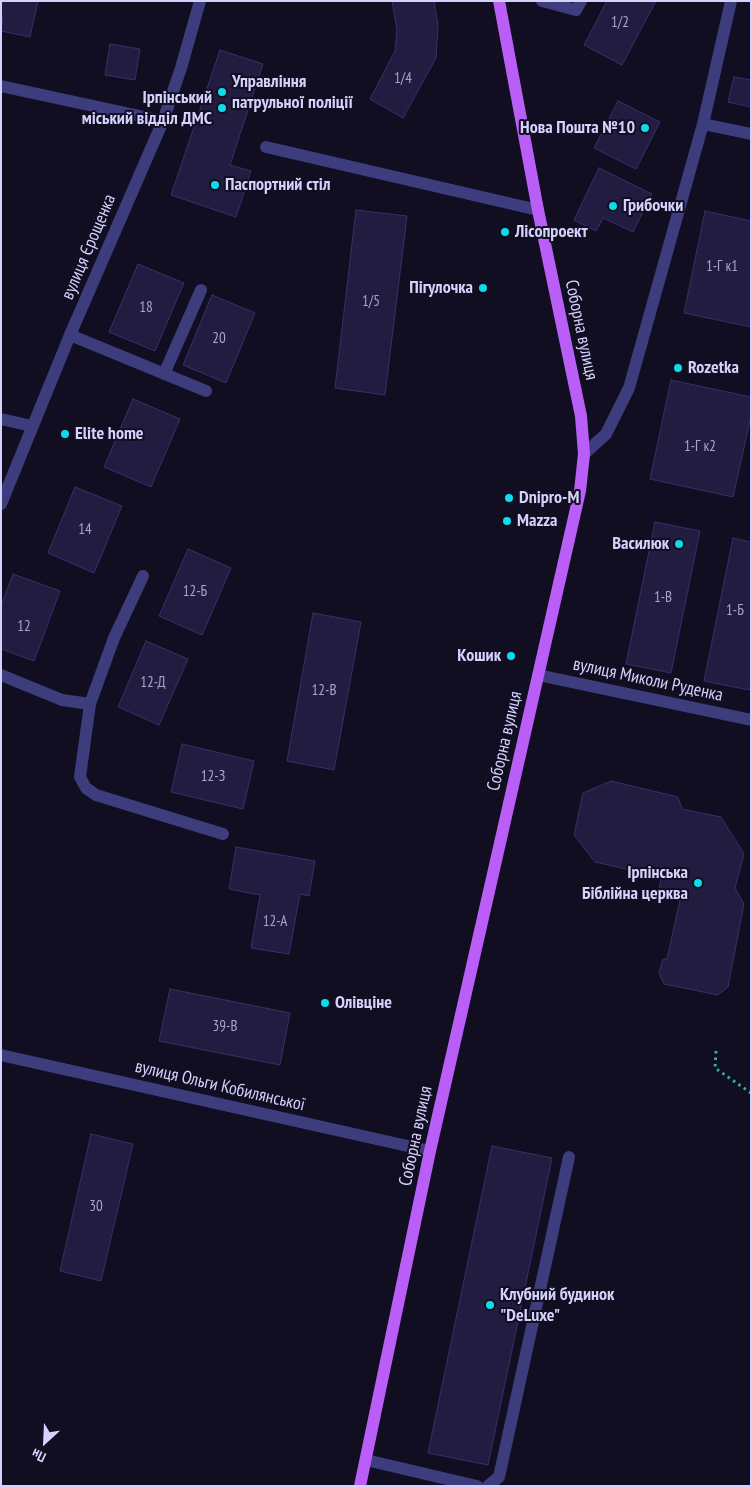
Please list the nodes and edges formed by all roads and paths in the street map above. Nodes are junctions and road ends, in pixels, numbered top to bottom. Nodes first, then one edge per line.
1 (200, 1) edge
2 (499, 1) edge
3 (542, 1) edge
4 (581, 1) edge
5 (731, 1) edge
6 (1, 86) edge
7 (163, 121) junction
8 (703, 124) junction
9 (751, 134) edge
10 (266, 147) dead end
11 (538, 210) junction
12 (201, 290) dead end
13 (70, 335) junction
14 (164, 374) junction
15 (206, 391) dead end
16 (1, 419) edge
17 (32, 426) junction
18 (584, 454) junction
19 (1, 504) edge
20 (142, 576) dead end
21 (1, 675) edge
22 (538, 675) junction
23 (90, 704) junction
24 (751, 720) edge
25 (222, 834) dead end
26 (716, 1051) dead end
27 (1, 1055) edge
28 (751, 1093) edge
29 (430, 1151) junction
30 (569, 1157) dead end
31 (366, 1460) junction
32 (360, 1486) edge
33 (477, 1486) edge
34 (488, 1486) edge

1 - 7 street, вулиця Єрощенка
2 - 11 main road, Соборна вулиця
3 - 4 street
5 - 8 street
6 - 7 street
7 - 13 street, вулиця Єрощенка
8 - 9 street
8 - 18 street
10 - 11 street
11 - 18 main road, Соборна вулиця
12 - 14 street
13 - 14 street
13 - 17 street, вулиця Єрощенка
14 - 15 street
16 - 17 street
17 - 19 street, вулиця Єрощенка
18 - 22 main road, Соборна вулиця
20 - 23 street
21 - 23 street
22 - 24 street, вулиця Миколи Руденка
22 - 29 main road, Соборна вулиця
23 - 25 street
26 - 28 path
27 - 29 street, вулиця Ольги Кобилянської
29 - 31 main road, Соборна вулиця
30 - 34 street
31 - 32 main road, Соборна вулиця
31 - 33 street

